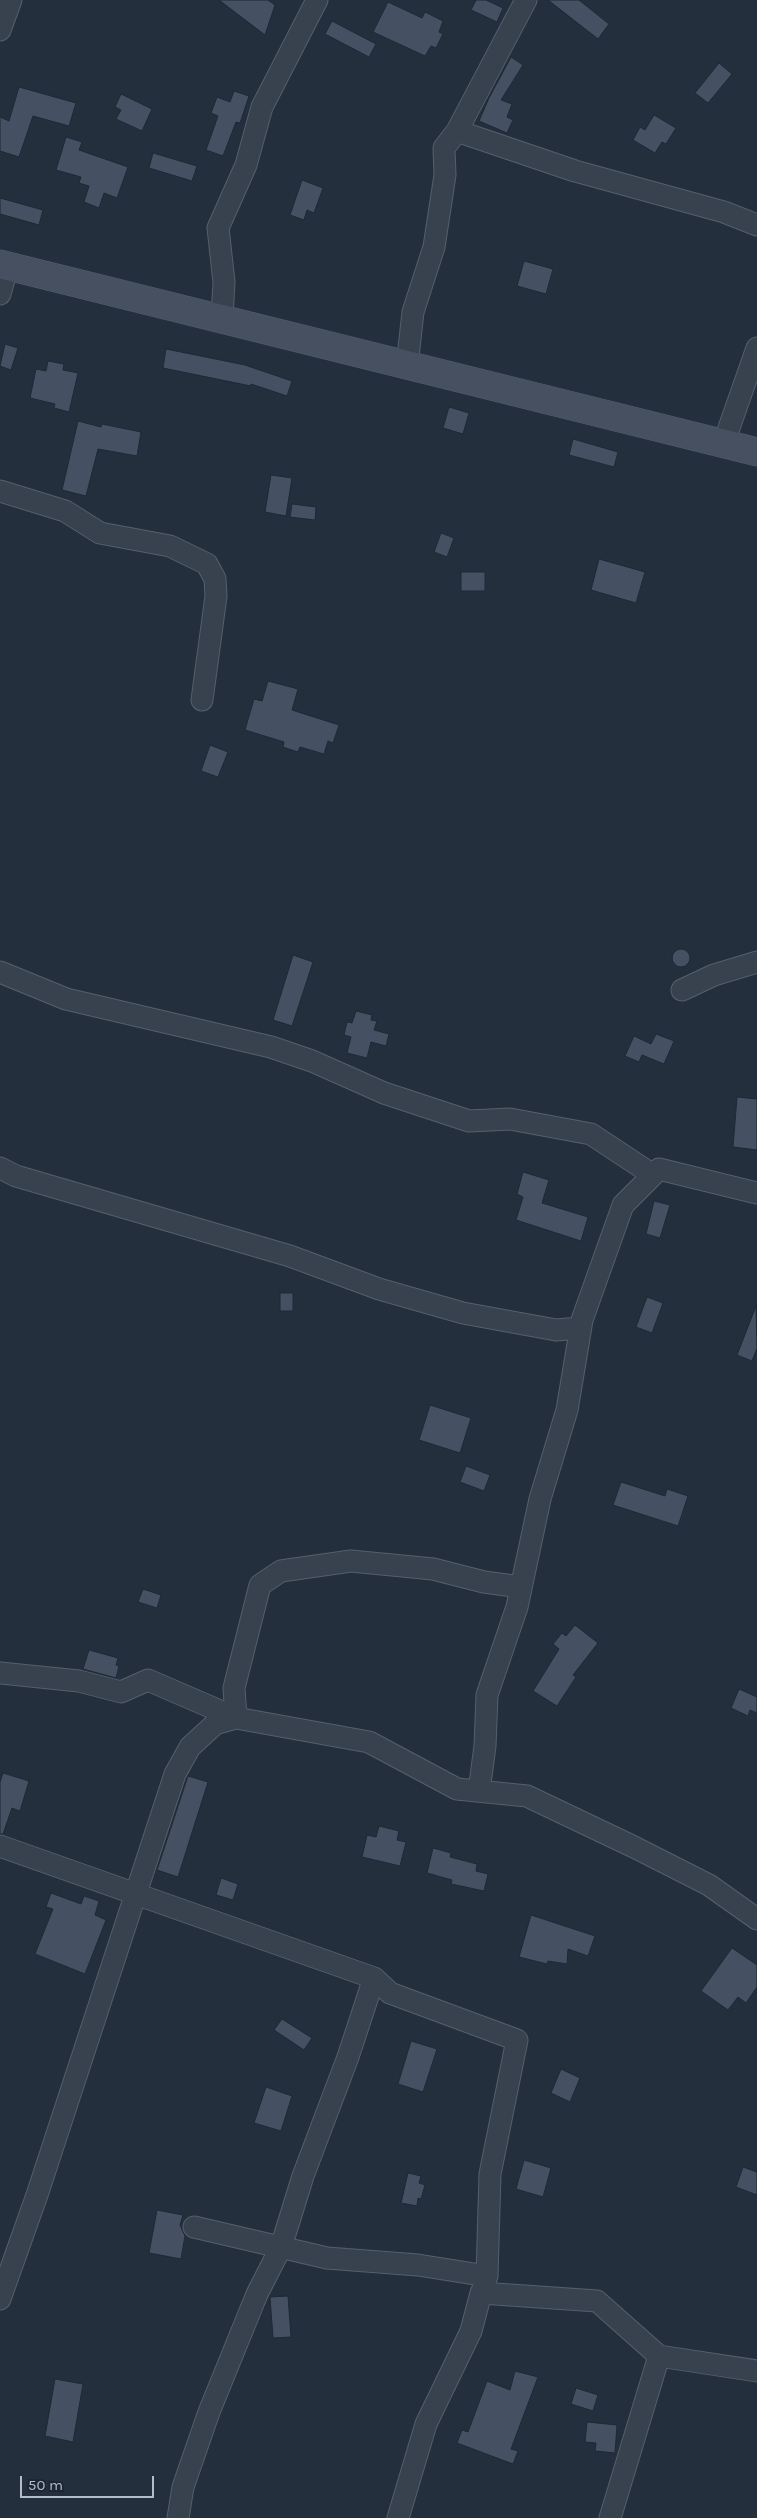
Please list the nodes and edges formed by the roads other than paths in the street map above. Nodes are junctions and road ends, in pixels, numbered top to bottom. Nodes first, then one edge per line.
1 (11, 0) edge
2 (317, 0) edge
3 (526, 0) edge
4 (0, 30) edge
5 (457, 131) junction
6 (757, 225) edge
7 (4, 264) edge
8 (0, 294) edge
9 (222, 319) junction
10 (757, 348) edge
11 (407, 366) junction
12 (723, 445) junction
13 (757, 452) edge
14 (0, 491) edge
15 (202, 700) dead end
16 (757, 962) edge
17 (0, 972) edge
18 (682, 990) dead end
19 (0, 1168) edge
20 (654, 1175) junction
21 (757, 1193) edge
22 (580, 1328) junction
23 (521, 1587) junction
24 (0, 1673) edge
25 (236, 1718) junction
26 (479, 1791) junction
27 (0, 1846) edge
28 (137, 1894) junction
29 (757, 1919) edge
30 (374, 1978) junction
31 (194, 2227) dead end
32 (281, 2247) junction
33 (484, 2285) junction
34 (0, 2299) edge
35 (659, 2356) junction
36 (757, 2371) edge
37 (178, 2518) edge
38 (398, 2518) edge
39 (610, 2518) edge

1 - 4 street
2 - 9 street
3 - 5 street
5 - 6 street
5 - 11 street
7 - 8 street
7 - 9 street
9 - 11 street
10 - 12 street
11 - 12 street
12 - 13 street
14 - 15 street
16 - 18 street
17 - 20 street
19 - 22 street
20 - 21 street
20 - 22 street
22 - 23 street
23 - 25 street
23 - 26 street
24 - 25 street
25 - 26 street
25 - 28 street
26 - 29 street
27 - 28 street
28 - 30 street
28 - 34 street
30 - 32 street
30 - 33 street
31 - 32 street
32 - 33 street
32 - 37 street
33 - 35 street
33 - 38 street
35 - 36 street
35 - 39 street

